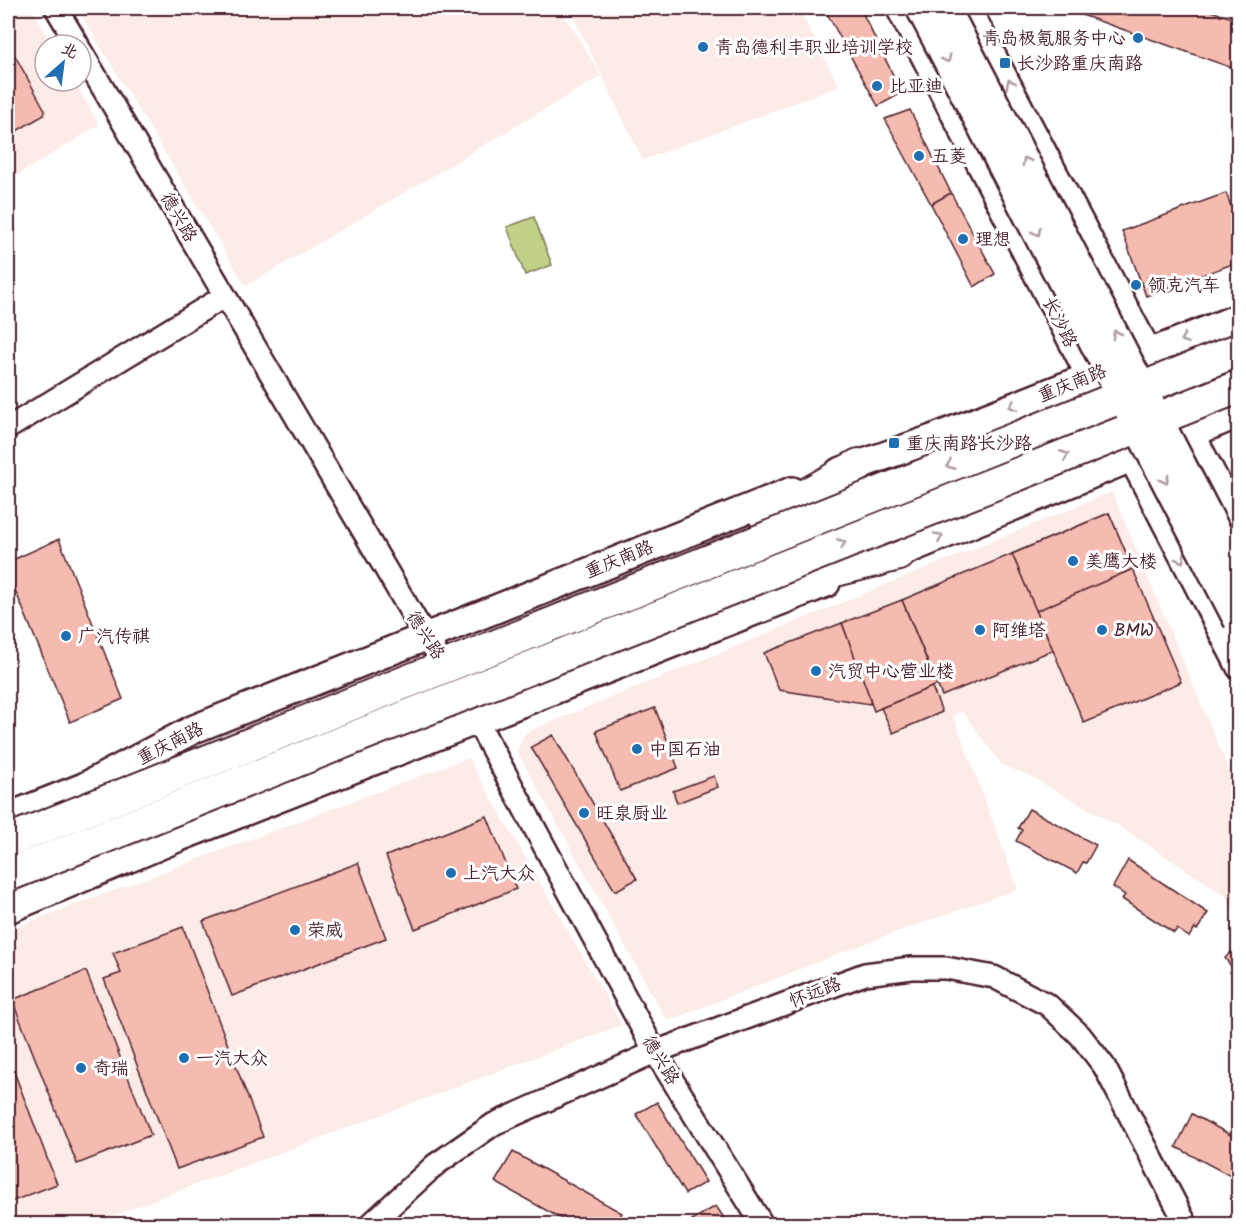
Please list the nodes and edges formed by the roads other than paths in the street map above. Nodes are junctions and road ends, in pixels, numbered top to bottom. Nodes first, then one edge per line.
1 (56, 8) edge
2 (897, 8) edge
3 (920, 8) edge
4 (946, 8) edge
5 (970, 8) edge
6 (71, 33) edge
7 (93, 71) edge
8 (225, 296) junction
9 (1239, 318) edge
10 (1239, 350) edge
11 (1151, 352) junction
12 (1087, 376) junction
13 (1239, 387) edge
14 (1239, 414) edge
15 (8, 428) edge
16 (1194, 432) junction
17 (1129, 458) junction
18 (860, 465) junction
19 (1239, 518) edge
20 (899, 554) junction
21 (1239, 573) edge
22 (1239, 621) edge
23 (424, 636) junction
24 (1239, 668) edge
25 (477, 721) junction
26 (8, 819) edge
27 (8, 842) edge
28 (8, 875) edge
29 (8, 893) edge
30 (8, 909) edge
31 (655, 1052) junction
32 (370, 1224) edge
33 (762, 1224) edge
34 (1186, 1224) edge

1 - 6 street
2 - 12 street, 长沙路
3 -> 22 main road, 长沙路, bridge
21 -> 4 main road, bridge
11 -> 5 street
7 - 8 street, 德兴路
8 - 15 street
8 - 23 street, 德兴路
9 -> 11 main road, 重庆南路
10 -> 27 highway, bridge
11 - 12 main road, 重庆南路
11 - 16 street
12 - 17 street, 长沙路
12 -> 18 main road, 重庆南路
28 -> 13 highway, bridge
14 - 16 main road
16 - 17 main road
16 - 19 street
20 -> 17 main road
17 -> 24 street, 长沙路
18 - 23 main road, 重庆南路
18 - 26 highway
20 - 25 main road
20 - 29 highway
23 - 25 street, 德兴路
23 - 26 main road, 重庆南路
25 - 30 main road
25 - 31 street, 德兴路
31 - 32 street, 怀远路
31 - 33 street, 德兴路
31 - 34 street, 怀远路

